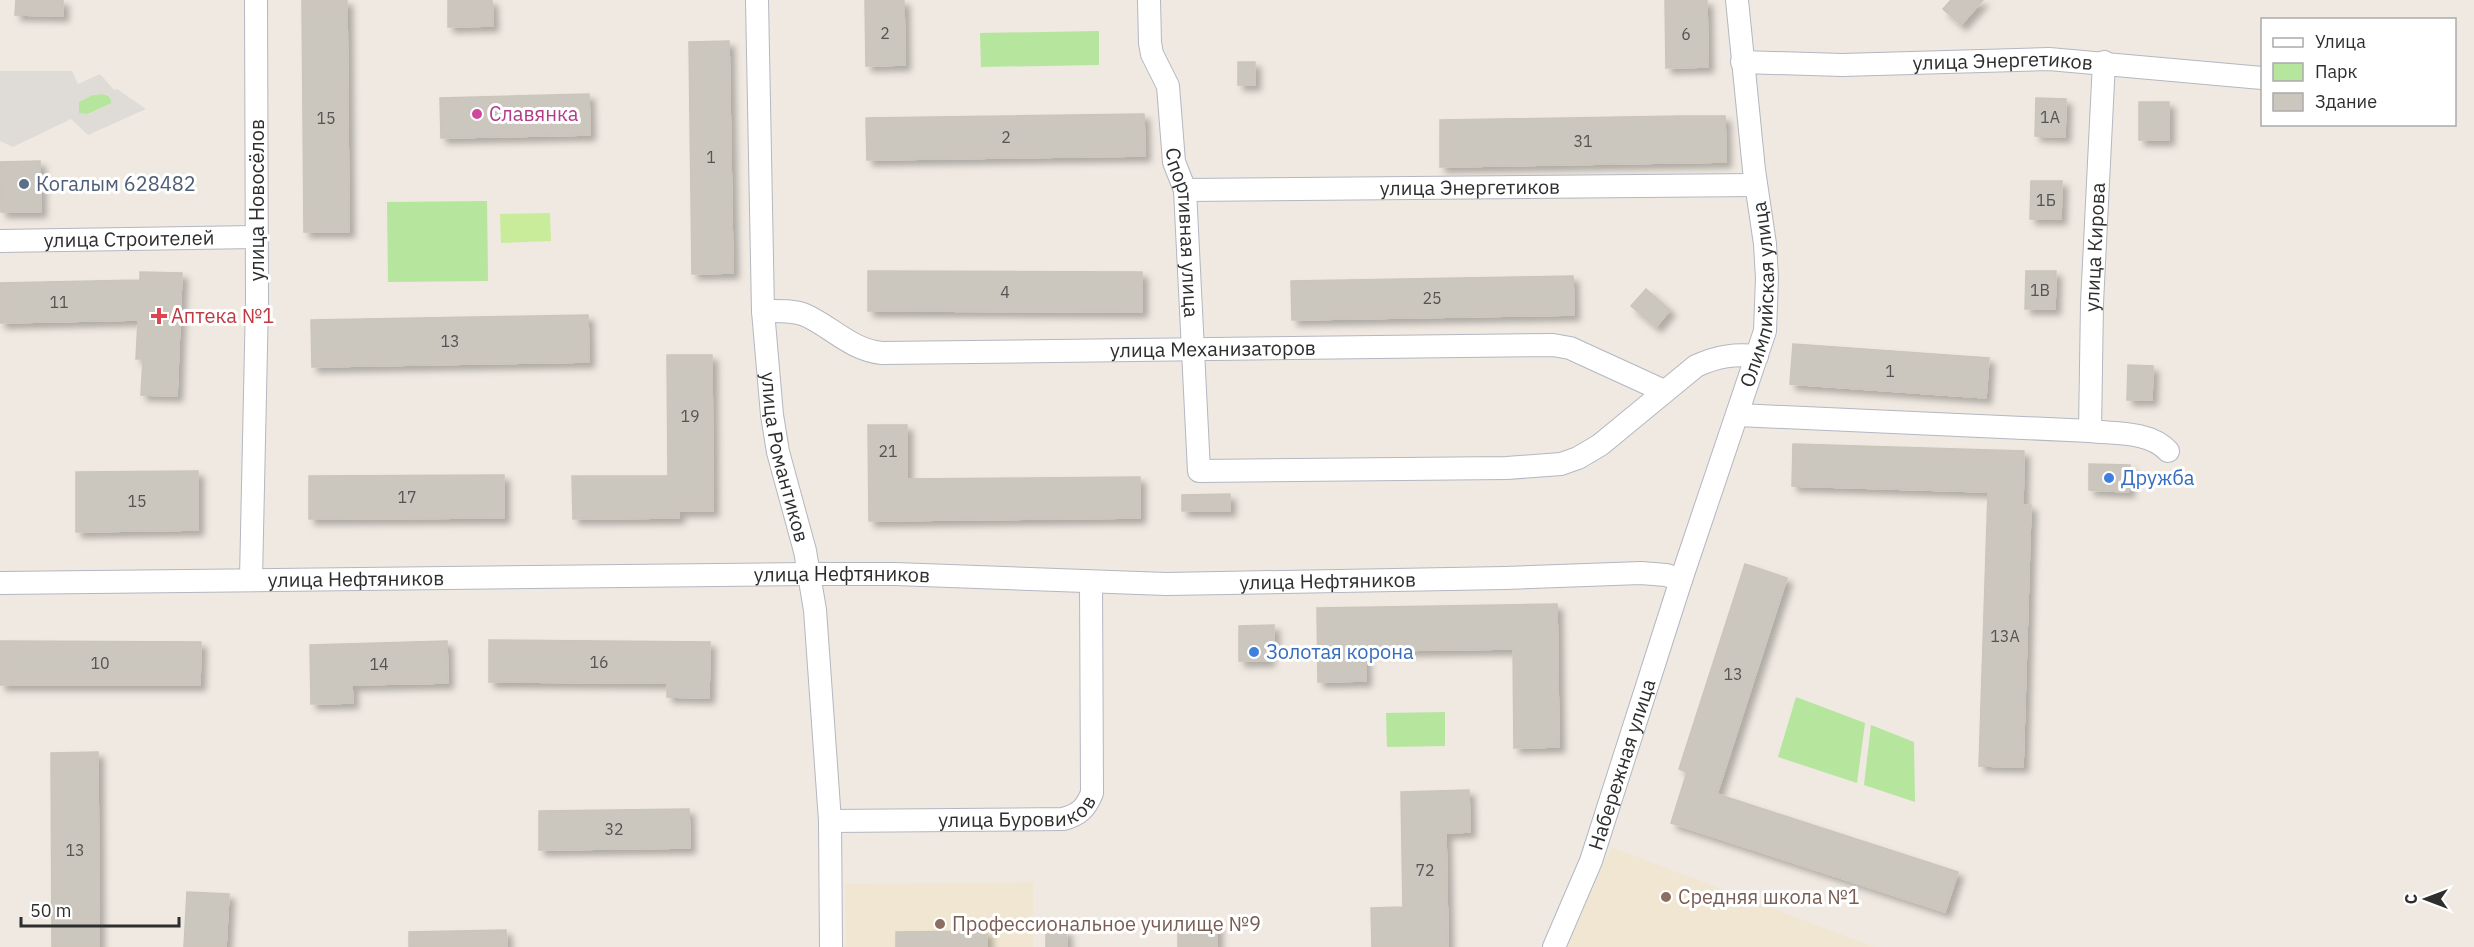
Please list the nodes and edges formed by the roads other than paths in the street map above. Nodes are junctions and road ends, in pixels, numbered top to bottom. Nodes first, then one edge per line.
1 (255, 0) edge
2 (757, 0) edge
3 (1149, 0) edge
4 (1737, 0) edge
5 (1742, 62) junction
6 (2104, 62) junction
7 (2261, 78) edge
8 (1756, 185) junction
9 (1185, 190) junction
10 (257, 237) junction
11 (0, 242) edge
12 (763, 311) junction
13 (1195, 349) junction
14 (1758, 356) junction
15 (1664, 391) junction
16 (1738, 415) junction
17 (2090, 431) junction
18 (2168, 451) dead end
19 (810, 574) junction
20 (251, 579) junction
21 (1681, 580) junction
22 (0, 583) edge
23 (1090, 583) junction
24 (830, 821) junction
25 (831, 947) edge
26 (1554, 947) edge

1 - 10 street, улица Новосёлов
2 - 12 street, улица Романтиков
3 - 9 street, Спортивная улица
4 - 5 street, Олимпийская улица
5 - 6 street, улица Энергетиков
5 - 8 street, Олимпийская улица
6 - 7 street, улица Энергетиков
6 - 17 street, улица Кирова
8 - 9 street, улица Энергетиков
8 - 14 street, Олимпийская улица
9 - 13 street, Спортивная улица
10 - 11 street, улица Строителей
10 - 20 street, улица Новосёлов
12 - 13 street, улица Механизаторов
12 - 19 street, улица Романтиков
13 - 15 street, улица Механизаторов
13 - 15 street, Спортивная улица
14 - 15 street
14 - 16 street, Олимпийская улица
16 - 17 street
16 - 21 street, Олимпийская улица
17 - 18 street
19 - 20 street, улица Нефтяников
19 - 23 street, улица Нефтяников
19 - 24 street, улица Романтиков
20 - 22 street, улица Нефтяников
21 - 23 street, улица Нефтяников
21 - 26 street, Набережная улица
23 - 24 street, улица Буровиков
24 - 25 street, улица Романтиков

